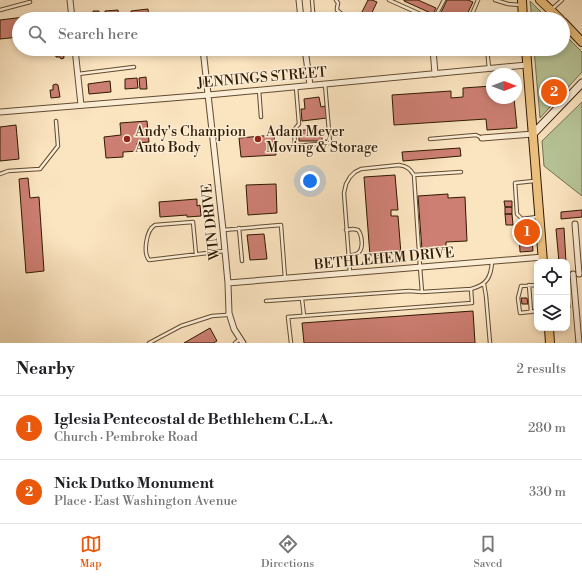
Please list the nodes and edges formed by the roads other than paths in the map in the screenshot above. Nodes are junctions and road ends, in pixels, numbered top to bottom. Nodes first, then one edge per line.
1 (70, 0) edge
2 (299, 0) edge
3 (312, 0) edge
4 (336, 0) edge
5 (389, 0) edge
6 (444, 0) edge
7 (478, 0) edge
8 (495, 0) edge
9 (540, 0) edge
10 (562, 0) edge
11 (30, 2) dead end
12 (522, 3) edge
13 (0, 10) edge
14 (552, 10) joint
15 (71, 12) edge
16 (300, 12) edge
17 (313, 12) edge
18 (339, 12) edge
19 (416, 12) edge
20 (438, 12) edge
21 (473, 12) edge
22 (570, 29) edge
23 (582, 42) edge
24 (76, 56) edge
25 (205, 56) edge
26 (306, 56) edge
27 (434, 56) edge
28 (488, 56) edge
29 (526, 56) edge
30 (527, 65) junction
31 (134, 67) dead end
32 (486, 68) edge
33 (490, 68) joint
34 (77, 74) junction
35 (435, 74) junction
36 (582, 83) edge
37 (325, 84) junction
38 (310, 85) junction
39 (296, 86) junction
40 (259, 90) junction
41 (208, 95) junction
42 (81, 105) junction
43 (0, 112) edge
44 (261, 117) dead end
45 (56, 121) dead end
46 (533, 134) junction
47 (482, 138) joint
48 (430, 139) dead end
49 (461, 172) dead end
50 (0, 174) edge
51 (414, 175) junction
52 (537, 181) junction
53 (540, 217) junction
54 (575, 224) dead end
55 (239, 228) junction
56 (223, 230) junction
57 (346, 230) junction
58 (225, 251) junction
59 (196, 254) junction
60 (349, 256) junction
61 (534, 259) edge
62 (543, 259) edge
63 (242, 260) dead end
64 (492, 261) junction
65 (420, 267) junction
66 (350, 273) junction
67 (578, 274) edge
68 (285, 278) junction
69 (228, 283) junction
70 (484, 284) junction
71 (534, 284) edge
72 (529, 285) junction
73 (471, 289) junction
74 (422, 292) junction
75 (302, 299) junction
76 (266, 301) dead end
77 (531, 312) junction
78 (534, 312) edge
79 (229, 313) junction
80 (304, 316) junction
81 (548, 331) edge
82 (242, 341) edge
83 (149, 343) edge
84 (235, 343) edge
85 (291, 343) edge
86 (490, 343) edge
87 (550, 343) edge
88 (579, 343) edge

1 - 15 street
2 - 16 street
3 - 17 lane
4 - 18 lane
5 - 19 lane
6 - 20 lane
7 - 21 lane
8 - 12 lane
9 - 14 main road
10 - 14 lane
11 - 13 lane
22 - 23 main road
24 - 34 street
25 - 41 street, WIN DRIVE
26 - 38 street
27 - 35 street
28 - 33 lane
29 - 30 main road
30 - 33 street, JENNINGS STREET
30 - 46 main road
31 - 34 lane
32 - 35 street, JENNINGS STREET
34 - 42 street
35 - 37 street, JENNINGS STREET
36 - 46 street
37 - 38 street, JENNINGS STREET
37 - 39 lane
38 - 39 street, JENNINGS STREET
39 - 40 street, JENNINGS STREET
40 - 41 street, JENNINGS STREET
40 - 44 lane
41 - 42 street, JENNINGS STREET
41 - 56 street, WIN DRIVE
42 - 43 street, JENNINGS STREET
45 - 50 lane
46 - 47 street
46 - 52 main road
47 - 48 lane
49 - 51 lane
51 - 57 lane
51 - 65 lane
52 - 53 main road
52 - 53 lane
53 - 62 main road
54 - 67 street
55 - 56 lane
55 - 63 lane
55 - 68 lane
56 - 58 street, WIN DRIVE
57 - 60 lane
57 - 60 lane
58 - 59 lane
58 - 69 street, WIN DRIVE
59 - 59 lane
60 - 66 lane
61 - 64 street, BETHLEHEM DRIVE
64 - 65 street, BETHLEHEM DRIVE
64 - 70 lane
65 - 66 street, BETHLEHEM DRIVE
65 - 74 lane
66 - 68 street, BETHLEHEM DRIVE
67 - 88 street
68 - 69 street, BETHLEHEM DRIVE
69 - 79 street, WIN DRIVE
70 - 73 lane
70 - 86 lane
71 - 72 lane
72 - 77 lane
72 - 77 lane
73 - 74 lane
73 - 80 lane
74 - 75 lane
75 - 76 lane
75 - 80 lane
77 - 78 lane
79 - 82 street, WIN DRIVE
79 - 83 lane
80 - 85 lane
81 - 87 main road
82 - 84 lane

